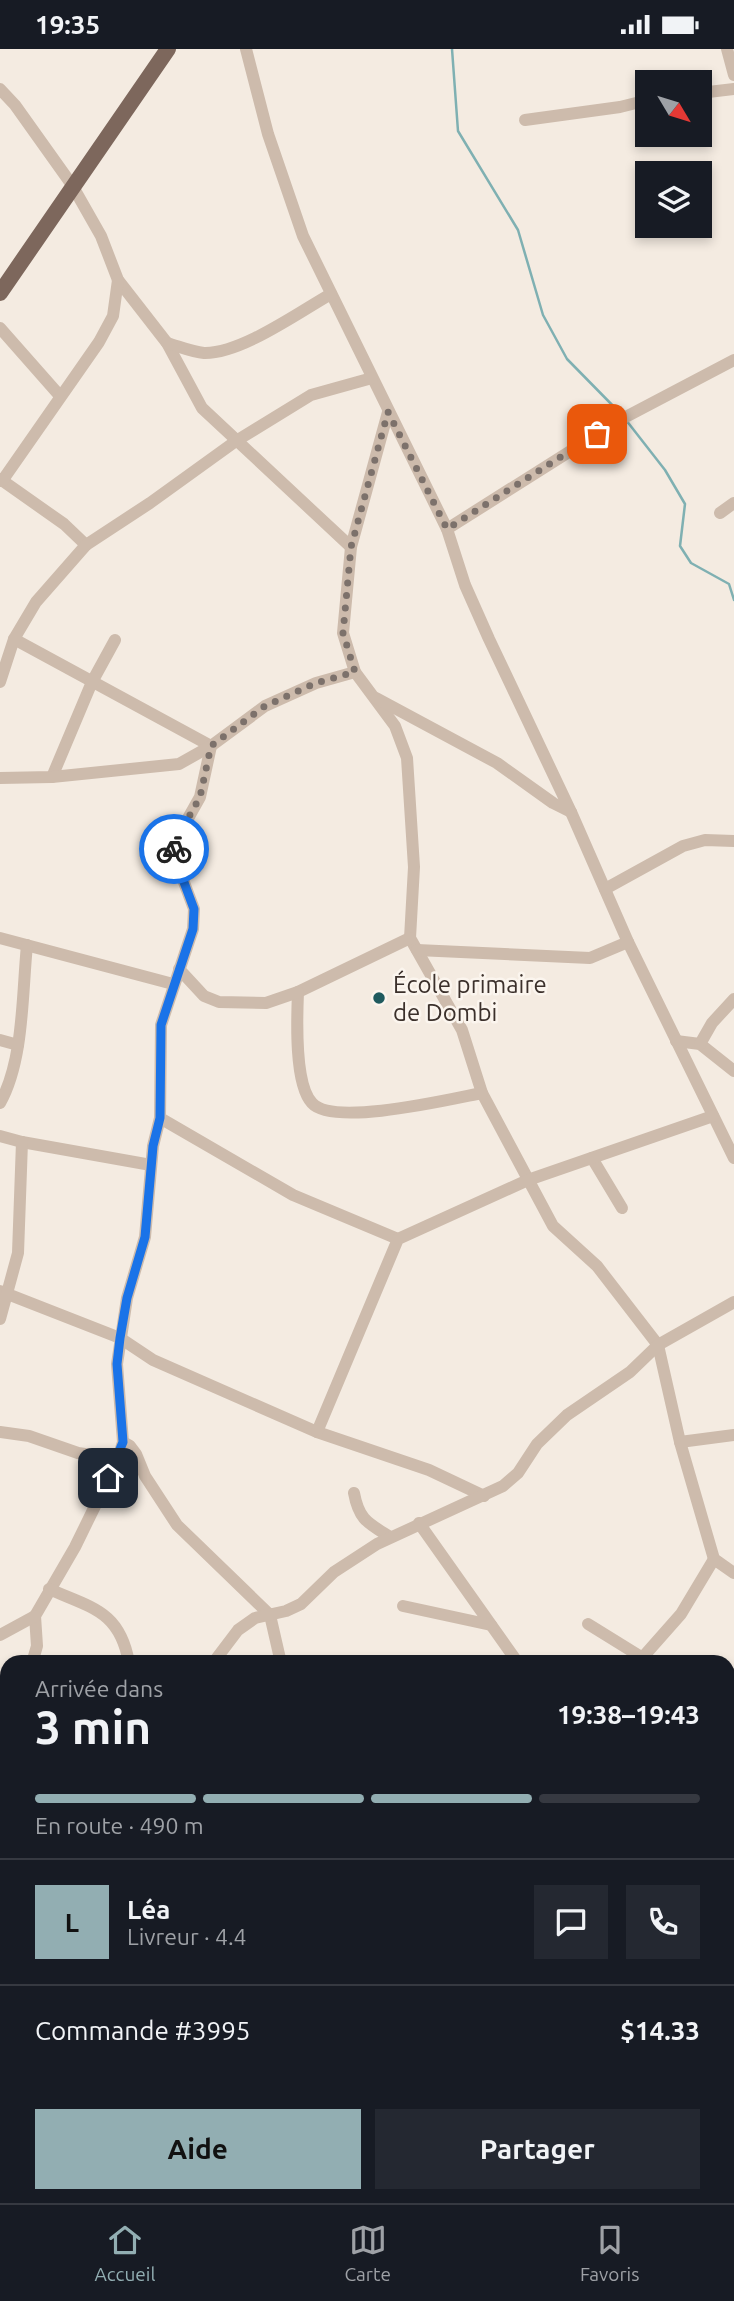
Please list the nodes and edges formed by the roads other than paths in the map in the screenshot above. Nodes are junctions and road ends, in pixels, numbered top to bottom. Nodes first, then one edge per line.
1 (168, 49) edge
2 (246, 49) edge
3 (727, 49) edge
4 (734, 75) edge
5 (0, 89) edge
6 (734, 89) edge
7 (712, 92) edge
8 (635, 103) edge
9 (525, 120) dead end
10 (72, 185) junction
11 (118, 280) junction
12 (0, 293) edge
13 (331, 293) junction
14 (0, 328) edge
15 (167, 344) junction
16 (734, 360) edge
17 (372, 379) junction
18 (60, 396) junction
19 (388, 412) junction
20 (236, 441) junction
21 (1, 480) edge
22 (734, 503) edge
23 (720, 513) dead end
24 (447, 529) junction
25 (86, 545) junction
26 (351, 547) junction
27 (14, 639) junction
28 (115, 640) dead end
29 (355, 672) junction
30 (0, 682) edge
31 (92, 682) junction
32 (373, 696) junction
33 (211, 746) junction
34 (52, 777) junction
35 (0, 778) edge
36 (571, 811) junction
37 (734, 841) edge
38 (605, 888) junction
39 (0, 938) edge
40 (628, 942) junction
41 (414, 944) junction
42 (27, 945) junction
43 (179, 969) junction
44 (173, 984) junction
45 (298, 992) junction
46 (734, 999) edge
47 (0, 1040) edge
48 (676, 1041) junction
49 (700, 1044) junction
50 (18, 1045) junction
51 (734, 1071) edge
52 (482, 1093) junction
53 (0, 1103) edge
54 (713, 1116) junction
55 (160, 1118) junction
56 (0, 1136) edge
57 (22, 1142) junction
58 (592, 1158) junction
59 (734, 1158) edge
60 (151, 1165) junction
61 (528, 1180) junction
62 (622, 1208) dead end
63 (398, 1239) junction
64 (4, 1292) edge
65 (734, 1302) edge
66 (0, 1319) edge
67 (120, 1338) junction
68 (658, 1345) junction
69 (0, 1432) edge
70 (317, 1432) junction
71 (734, 1435) edge
72 (123, 1442) junction
73 (680, 1442) junction
74 (118, 1459) junction
75 (354, 1493) dead end
76 (484, 1496) junction
77 (419, 1523) junction
78 (390, 1537) junction
79 (714, 1559) junction
80 (734, 1573) edge
81 (49, 1589) junction
82 (403, 1607) dead end
83 (270, 1615) junction
84 (35, 1616) junction
85 (588, 1624) dead end
86 (491, 1625) junction
87 (0, 1635) edge
88 (509, 1650) junction
89 (34, 1655) edge
90 (128, 1655) edge
91 (219, 1655) edge
92 (279, 1655) edge
93 (507, 1655) edge
94 (512, 1655) edge
95 (639, 1655) edge
96 (651, 1655) edge

1 - 10 main road
2 - 13 street
3 - 4 street
5 - 10 street
6 - 7 street
8 - 9 street
10 - 11 street
10 - 12 main road
11 - 15 street
11 - 18 street
13 - 15 street
13 - 17 street
14 - 18 street
15 - 20 street
16 - 24 street
17 - 19 street
17 - 20 street
18 - 21 street
19 - 24 street
19 - 26 street
20 - 25 street
20 - 26 street
21 - 25 street
22 - 23 street
24 - 36 street
25 - 27 street
26 - 29 street
27 - 30 street
27 - 31 street
28 - 31 street
29 - 32 street
29 - 33 street
31 - 33 street
31 - 34 street
32 - 36 street
32 - 41 street
33 - 34 street
33 - 43 street
34 - 35 street
36 - 38 street
37 - 38 street
38 - 40 street
39 - 42 street
40 - 41 street
40 - 48 street
41 - 45 street
41 - 52 street
42 - 44 street
42 - 50 street
43 - 44 street
43 - 45 street
44 - 55 street
45 - 52 street
46 - 49 street
47 - 50 street
48 - 49 street
48 - 54 street
49 - 51 street
50 - 53 street
52 - 61 street
54 - 58 street
54 - 59 street
55 - 60 street
55 - 63 street
56 - 57 street
57 - 60 street
57 - 64 street
58 - 61 street
58 - 62 street
60 - 67 street
61 - 63 street
61 - 68 street
63 - 70 street
64 - 66 street
64 - 67 street
65 - 68 street
67 - 70 street
67 - 72 street
68 - 73 street
68 - 76 street
69 - 74 street
70 - 76 street
71 - 73 street
72 - 74 street
72 - 83 street
73 - 79 street
74 - 81 street
75 - 78 street
76 - 77 street
77 - 78 street
77 - 86 street
78 - 83 street
79 - 80 street
79 - 96 street
81 - 84 street
81 - 90 street
82 - 86 street
83 - 91 street
83 - 92 street
84 - 87 street
84 - 89 street
85 - 95 street
86 - 88 street
88 - 93 street
88 - 94 street

